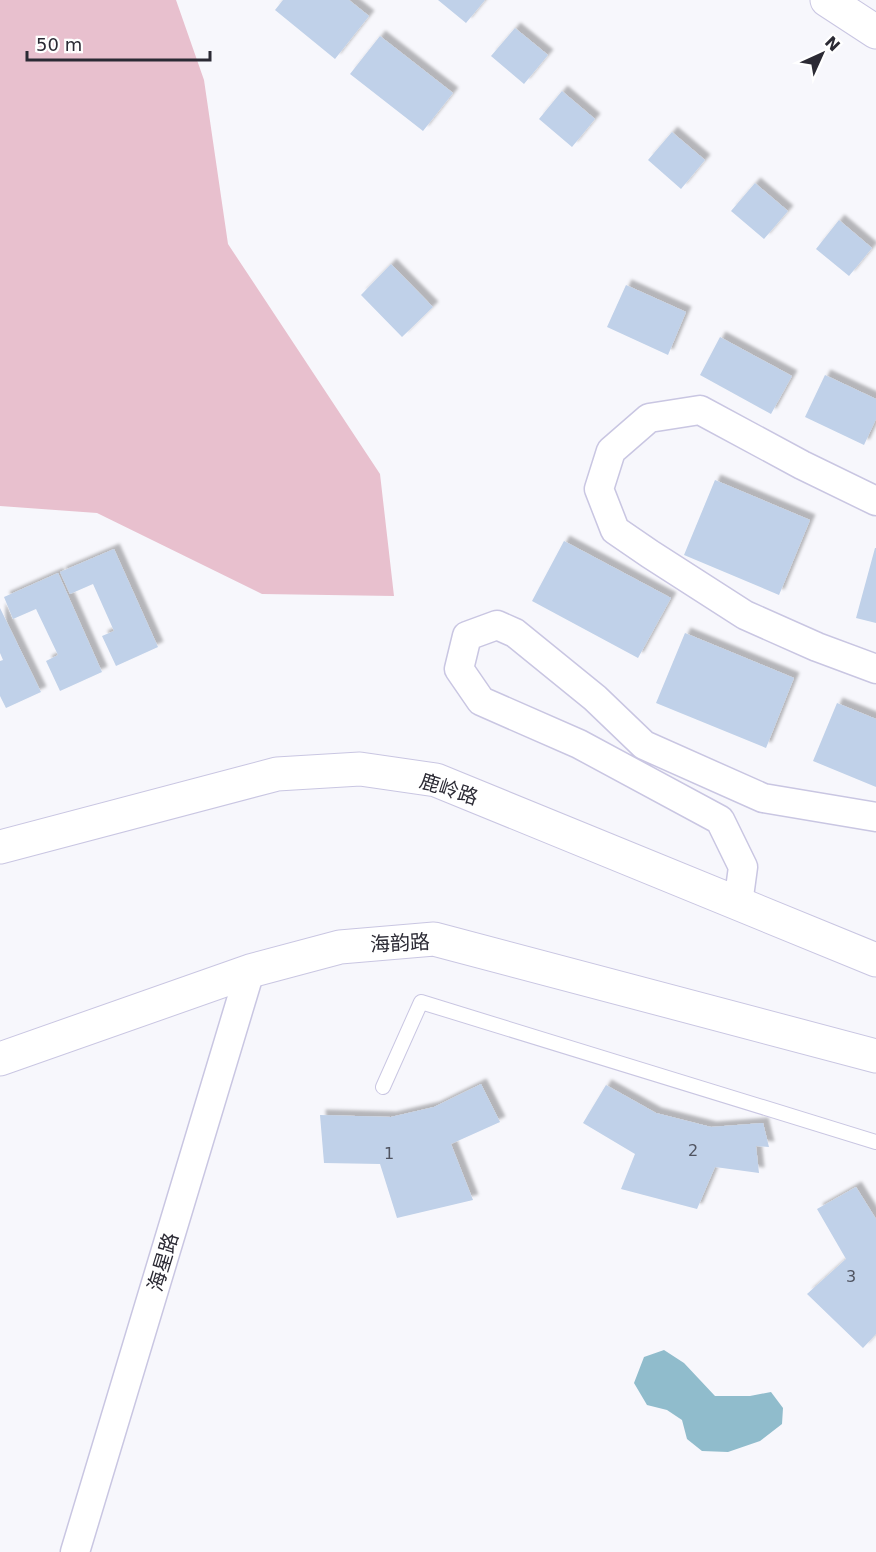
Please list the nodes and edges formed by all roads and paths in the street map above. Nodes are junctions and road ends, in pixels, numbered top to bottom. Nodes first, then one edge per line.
1 (827, 0) edge
2 (876, 32) edge
3 (876, 501) edge
4 (876, 669) edge
5 (876, 817) edge
6 (0, 847) edge
7 (738, 904) junction
8 (876, 960) edge
9 (250, 971) junction
10 (876, 1056) edge
11 (0, 1059) edge
12 (383, 1087) dead end
13 (876, 1142) edge
14 (75, 1552) edge

1 - 2 main road
3 - 4 street
5 - 7 street
6 - 7 main road, 鹿岭路
7 - 8 main road, 鹿岭路
9 - 10 main road, 海韵路
9 - 11 main road, 海韵路
9 - 14 street, 海星路
12 - 13 lane

